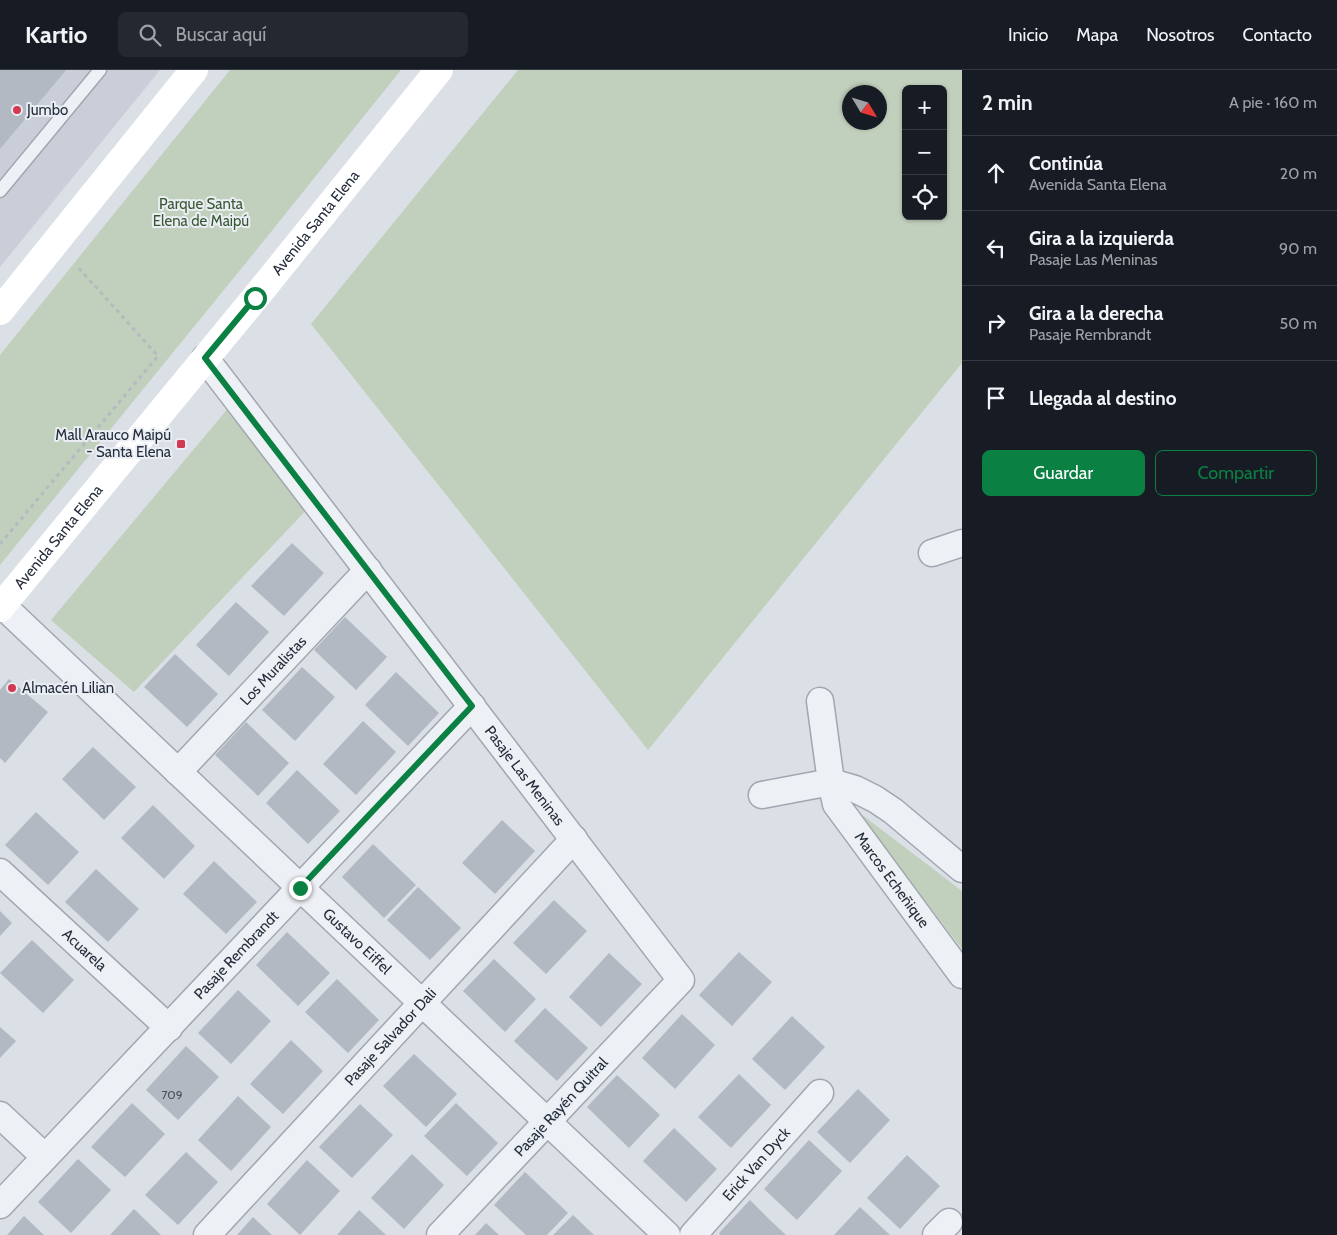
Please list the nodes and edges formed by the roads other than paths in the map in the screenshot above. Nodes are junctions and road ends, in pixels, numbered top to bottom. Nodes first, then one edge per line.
1 (100, 70) edge
2 (194, 70) edge
3 (439, 70) edge
4 (0, 191) edge
5 (0, 312) edge
6 (205, 358) junction
7 (962, 543) edge
8 (932, 553) dead end
9 (368, 570) junction
10 (1, 607) edge
11 (820, 701) dead end
12 (472, 706) junction
13 (178, 772) junction
14 (831, 782) junction
15 (762, 795) dead end
16 (574, 839) junction
17 (962, 869) edge
18 (0, 872) edge
19 (300, 888) junction
20 (962, 975) edge
21 (682, 980) joint
22 (422, 1003) junction
23 (169, 1028) junction
24 (820, 1094) dead end
25 (0, 1115) edge
26 (547, 1122) junction
27 (46, 1157) junction
28 (0, 1205) edge
29 (207, 1235) edge
30 (440, 1235) edge
31 (667, 1235) edge
32 (693, 1235) edge

1 - 4 lane
2 - 5 main road
3 - 6 main road, Avenida Santa Elena
6 - 9 street, Pasaje Las Meninas
6 - 10 main road, Avenida Santa Elena
7 - 8 street
9 - 12 street, Pasaje Las Meninas
9 - 13 street, Los Muralistas
10 - 13 street, Gustavo Eiffel
11 - 14 street, Marcos Echeñique
12 - 16 street, Pasaje Las Meninas
12 - 19 street, Pasaje Rembrandt
13 - 19 street, Gustavo Eiffel
14 - 15 street
14 - 17 street
14 - 20 street, Marcos Echeñique
16 - 21 street, Pasaje Las Meninas
16 - 22 street, Pasaje Salvador Dali
18 - 23 street, Acuarela
19 - 22 street, Gustavo Eiffel
19 - 23 street, Pasaje Rembrandt
21 - 26 street, Pasaje Rayén Quitral
22 - 26 street, Gustavo Eiffel
22 - 29 street, Pasaje Salvador Dali
23 - 27 street, Pasaje Rembrandt
24 - 32 street, Erick Van Dyck
25 - 27 street
26 - 30 street, Pasaje Rayén Quitral
26 - 31 street, Gustavo Eiffel
27 - 28 street, Pasaje Rembrandt

